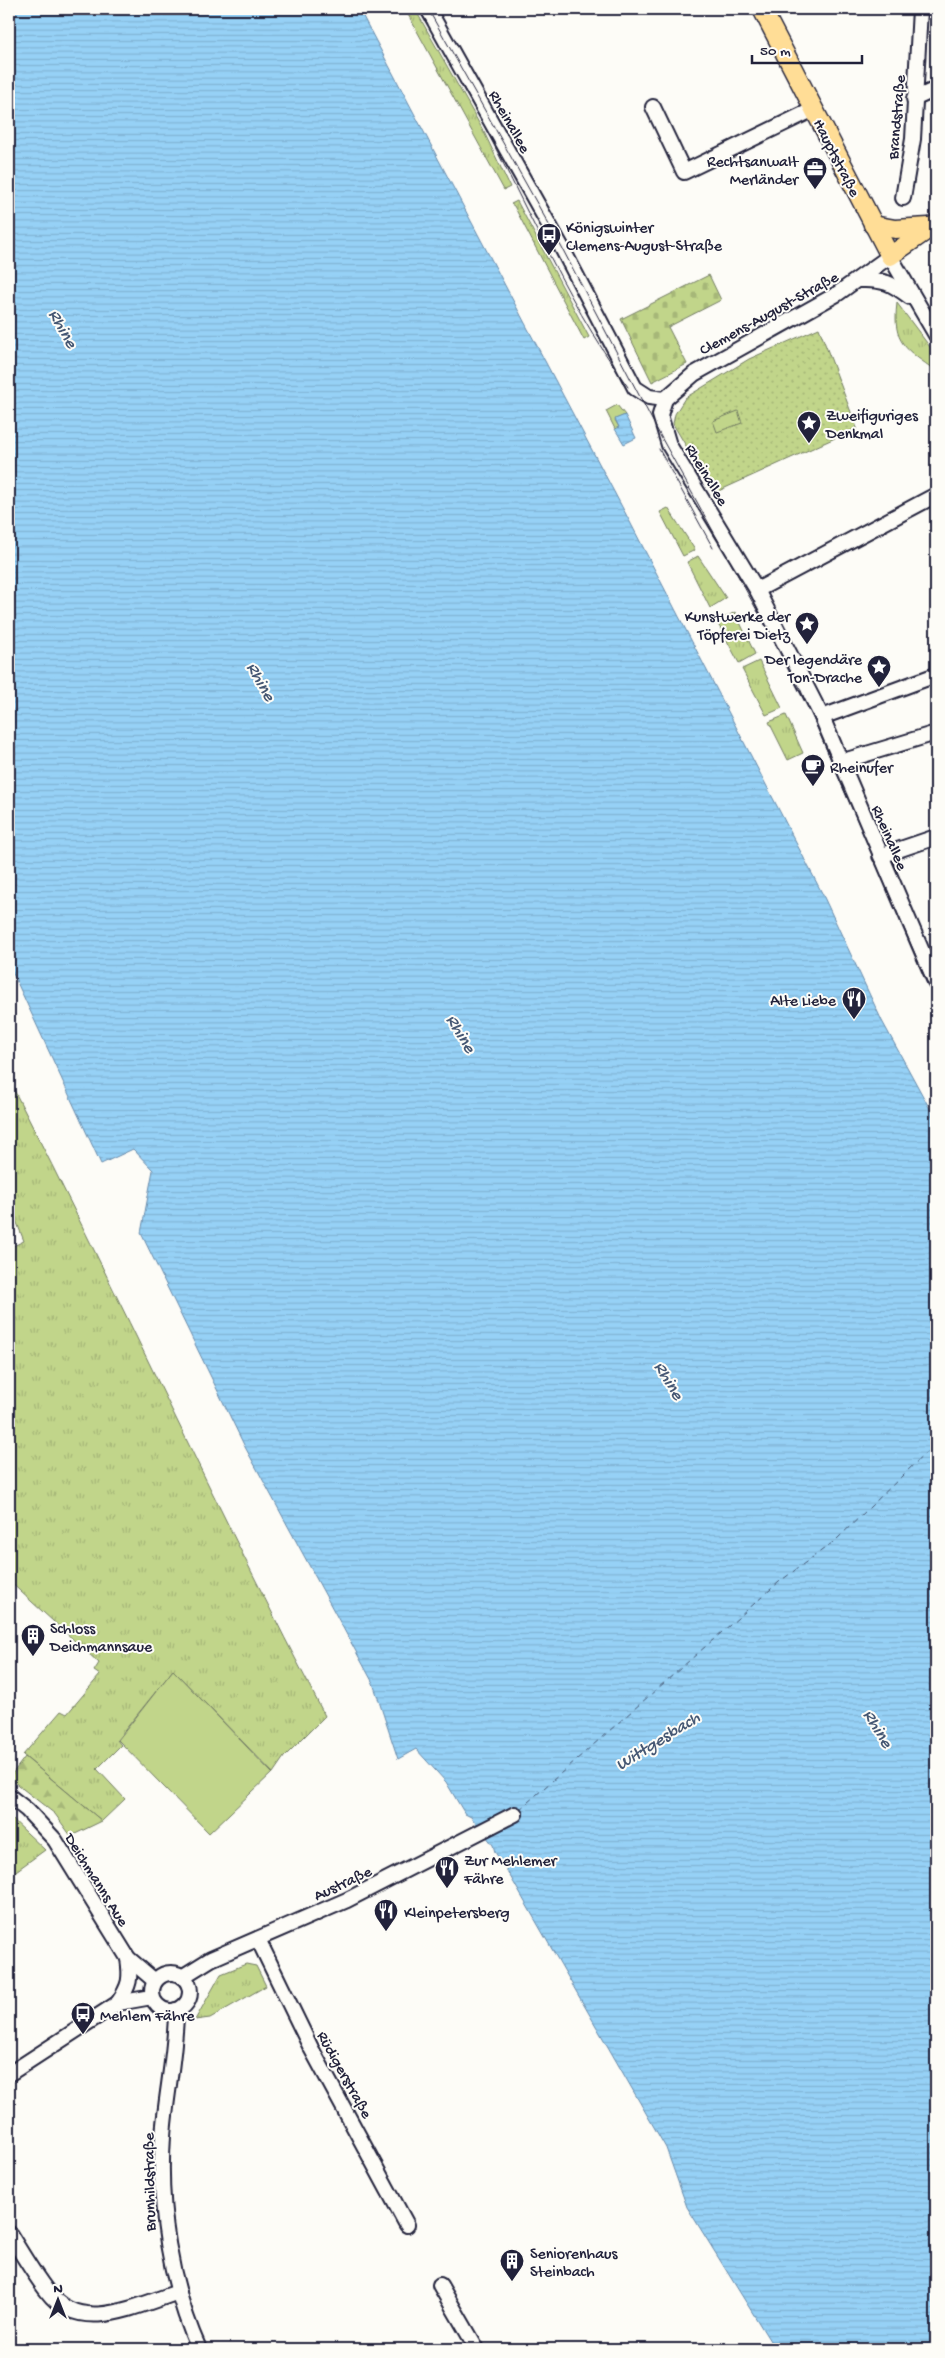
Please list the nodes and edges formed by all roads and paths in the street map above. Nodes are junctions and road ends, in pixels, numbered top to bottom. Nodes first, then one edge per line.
1 (428, 9) edge
2 (762, 9) edge
3 (920, 9) edge
4 (936, 89) edge
5 (914, 99) junction
6 (653, 107) dead end
7 (814, 109) junction
8 (903, 198) dead end
9 (873, 224) junction
10 (934, 225) edge
11 (890, 256) junction
12 (859, 280) junction
13 (918, 304) junction
14 (936, 335) edge
15 (665, 399) junction
16 (936, 495) edge
17 (758, 590) junction
18 (936, 675) edge
19 (822, 716) junction
20 (936, 733) edge
21 (840, 762) junction
22 (936, 837) edge
23 (880, 856) junction
24 (931, 960) edge
25 (936, 984) edge
26 (9, 1796) edge
27 (515, 1814) dead end
28 (258, 1939) junction
29 (128, 1958) junction
30 (182, 1977) junction
31 (155, 1981) junction
32 (152, 1997) junction
33 (118, 2003) junction
34 (176, 2010) junction
35 (9, 2074) edge
36 (407, 2225) dead end
37 (9, 2233) edge
38 (440, 2284) dead end
39 (178, 2292) junction
40 (199, 2349) edge
41 (477, 2349) edge

1 - 15 street, Rheinallee
2 - 7 main road, Hauptstraße
3 - 5 street, Brandstraße
4 - 5 street
5 - 8 street, Brandstraße
6 - 7 street
7 - 9 main road, Hauptstraße
9 - 10 main road
9 - 11 main road, Hauptstraße
10 - 11 main road
11 - 12 street, Clemens-August-Straße
11 - 13 street, Hauptstraße
12 - 13 street, Hauptstraße
12 - 15 street, Clemens-August-Straße
13 - 14 street, Hauptstraße
15 - 17 street, Rheinallee
16 - 17 street
17 - 19 street, Rheinallee
18 - 19 street
19 - 21 street, Rheinallee
20 - 21 street
21 - 23 street, Rheinallee
22 - 23 street
23 - 24 street, Rheinallee
24 - 25 street, Rheinallee
26 - 29 street, Deichmanns Aue
27 - 28 street, Austraße
28 - 30 street, Austraße
28 - 36 street, Rüdigerstraße
29 - 31 street, Deichmanns Aue
29 - 33 street
30 - 31 street, Austraße
30 - 34 street
31 - 32 street
32 - 33 street
32 - 34 street
33 - 35 street
34 - 39 street, Brunhildstraße
37 - 39 street
38 - 41 street
39 - 40 street, Brunhildstraße

